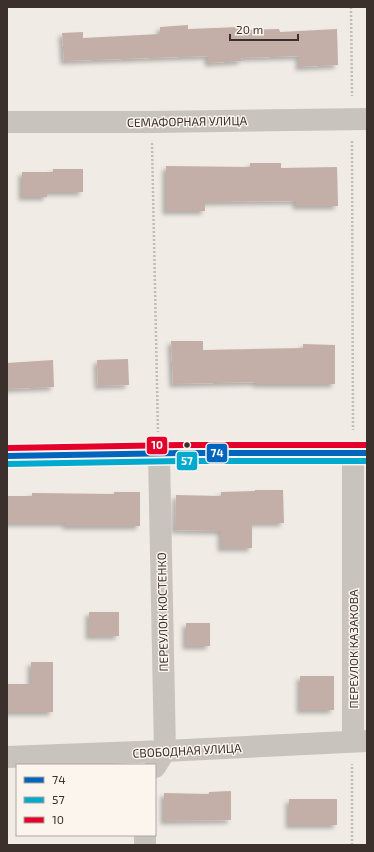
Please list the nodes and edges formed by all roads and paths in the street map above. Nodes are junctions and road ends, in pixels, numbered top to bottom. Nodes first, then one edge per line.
1 (351, 7) edge
2 (359, 119) edge
3 (7, 122) edge
4 (151, 122) junction
5 (360, 453) edge
6 (158, 455) junction
7 (7, 456) edge
8 (360, 741) edge
9 (7, 757) edge
10 (160, 759) edge
11 (352, 845) edge

1 - 2 path
2 - 4 street, СЕМАФОРНАЯ УЛИЦА
2 - 5 path
3 - 4 street, СЕМАФОРНАЯ УЛИЦА
4 - 6 path
5 - 6 main road
5 - 8 street, ПЕРЕУЛОК КАЗАКОВА
6 - 7 main road
6 - 10 street, ПЕРЕУЛОК КОСТЕНКО
8 - 10 street, СВОБОДНАЯ УЛИЦА
8 - 11 path
9 - 10 street, СВОБОДНАЯ УЛИЦА

